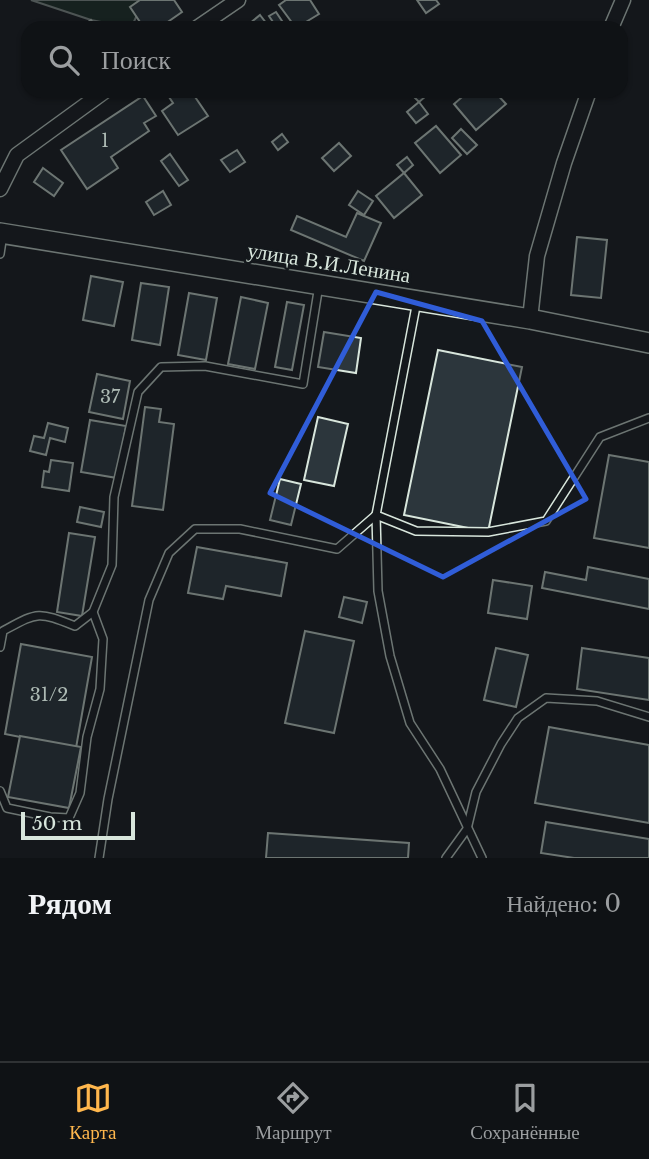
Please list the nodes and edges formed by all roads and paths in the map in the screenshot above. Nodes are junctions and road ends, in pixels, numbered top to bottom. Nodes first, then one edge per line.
1 (238, 0) edge
2 (623, 0) edge
3 (207, 21) edge
4 (614, 21) edge
5 (95, 98) edge
6 (587, 98) edge
7 (0, 189) edge
8 (2, 232) edge
9 (0, 254) edge
10 (319, 284) junction
11 (417, 301) junction
12 (530, 319) junction
13 (649, 343) edge
14 (649, 418) edge
15 (376, 515) junction
16 (93, 612) junction
17 (0, 647) edge
18 (649, 716) edge
19 (0, 791) edge
20 (467, 829) junction
21 (99, 858) edge
22 (446, 858) edge
23 (482, 858) edge

1 - 3 street
2 - 4 street
5 - 7 street
6 - 12 street
8 - 9 lane
8 - 10 main road, улица В.И.Ленина
10 - 11 main road, улица В.И.Ленина
10 - 16 lane
11 - 12 main road, улица В.И.Ленина
11 - 15 lane
12 - 13 main road, улица В.И.Ленина
14 - 15 lane
15 - 20 lane
15 - 21 lane
16 - 17 lane
16 - 19 lane
18 - 20 lane
20 - 22 lane
20 - 23 lane

